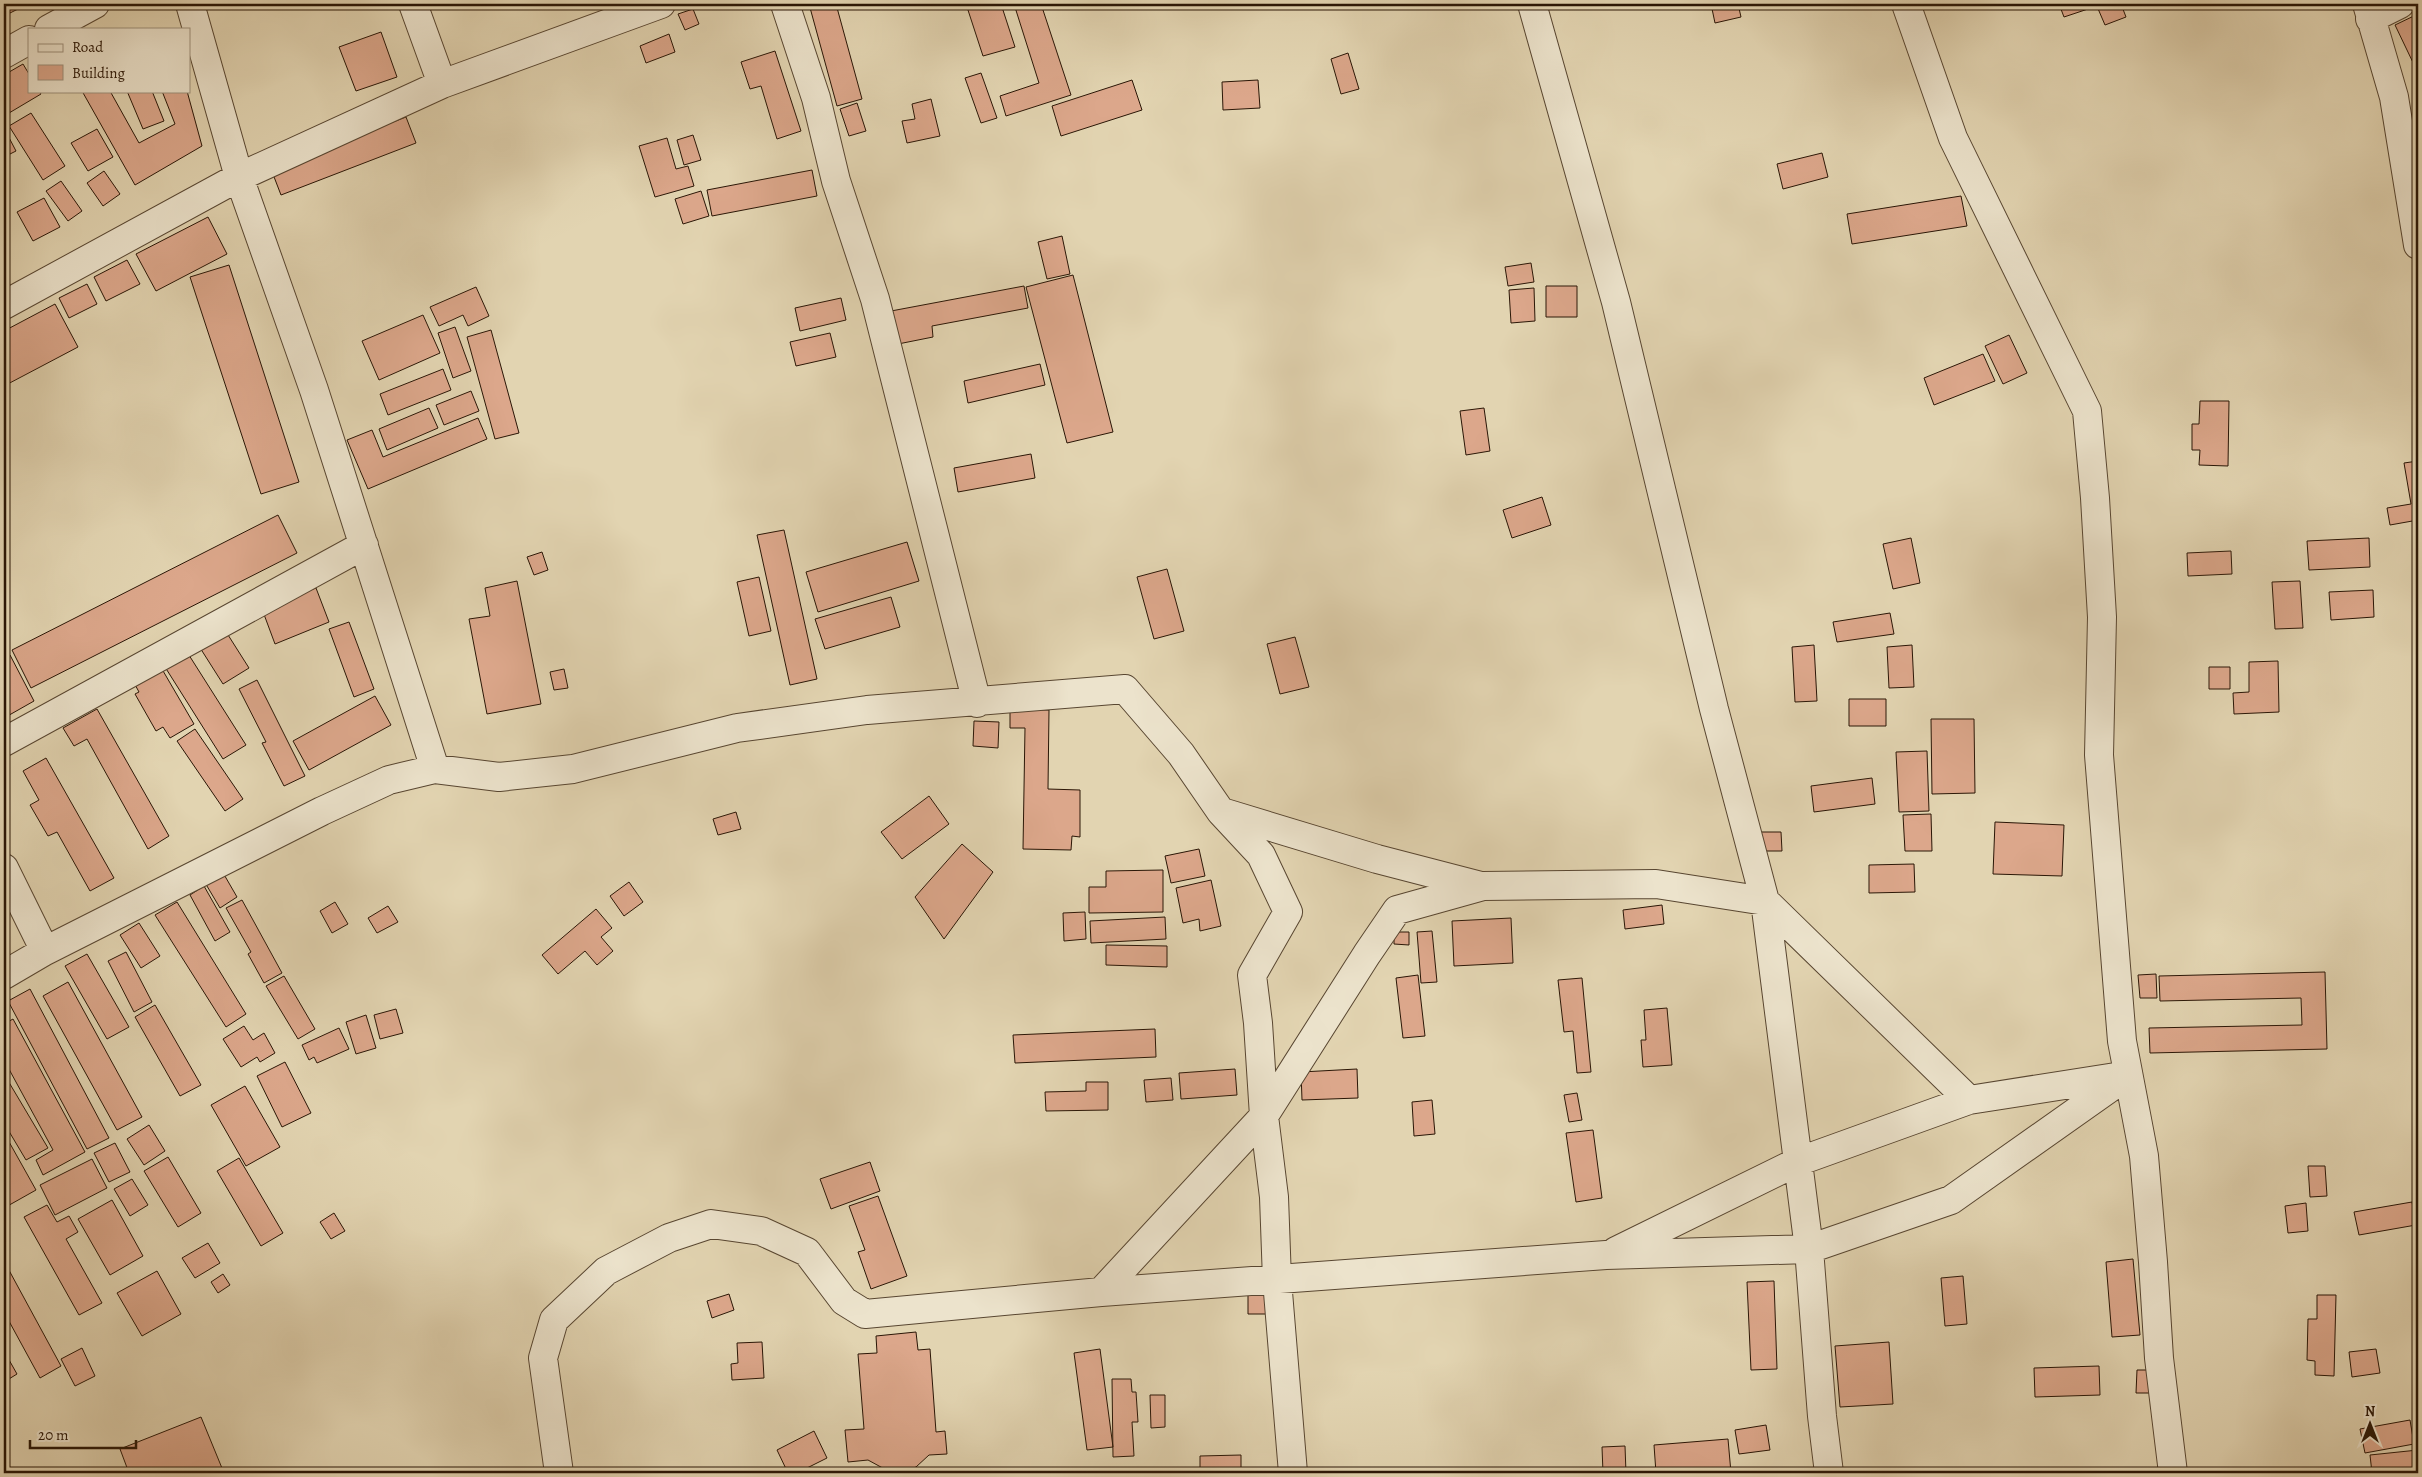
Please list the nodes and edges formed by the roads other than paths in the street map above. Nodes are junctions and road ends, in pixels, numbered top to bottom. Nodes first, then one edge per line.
1 (95, 4) edge
2 (190, 4) edge
3 (414, 4) edge
4 (661, 4) edge
5 (786, 4) edge
6 (1532, 4) edge
7 (1906, 4) edge
8 (2400, 4) edge
9 (2369, 11) edge
10 (52, 28) edge
11 (28, 41) edge
12 (4, 54) edge
13 (442, 84) junction
14 (239, 177) junction
15 (2418, 245) edge
16 (4, 305) edge
17 (364, 545) junction
18 (977, 703) junction
19 (4, 742) edge
20 (435, 769) junction
21 (1220, 812) junction
22 (4, 868) edge
23 (1483, 886) junction
24 (1765, 900) junction
25 (45, 950) junction
26 (4, 975) edge
27 (2128, 1075) junction
28 (1969, 1100) junction
29 (1264, 1116) junction
30 (1797, 1162) junction
31 (1809, 1249) junction
32 (1606, 1255) junction
33 (1277, 1280) junction
34 (1101, 1292) junction
35 (559, 1473) edge
36 (1293, 1473) edge
37 (1829, 1473) edge
38 (2173, 1473) edge

1 - 10 street
2 - 14 street
3 - 13 street
4 - 13 street
5 - 18 street
6 - 24 street
7 - 27 street
8 - 9 street
9 - 15 street
11 - 12 street
13 - 14 street
14 - 16 street
14 - 17 street
17 - 19 street
17 - 20 street
18 - 20 street
18 - 21 street
20 - 25 street
21 - 23 street
21 - 29 street
22 - 25 street
23 - 24 street
23 - 29 street
24 - 28 street
24 - 30 street
25 - 26 street
27 - 28 street
27 - 31 street
27 - 38 street
28 - 30 street
29 - 33 street
29 - 34 street
30 - 31 street
30 - 32 street
31 - 32 street
31 - 37 street
32 - 33 street
33 - 34 street
33 - 36 street
34 - 35 street

